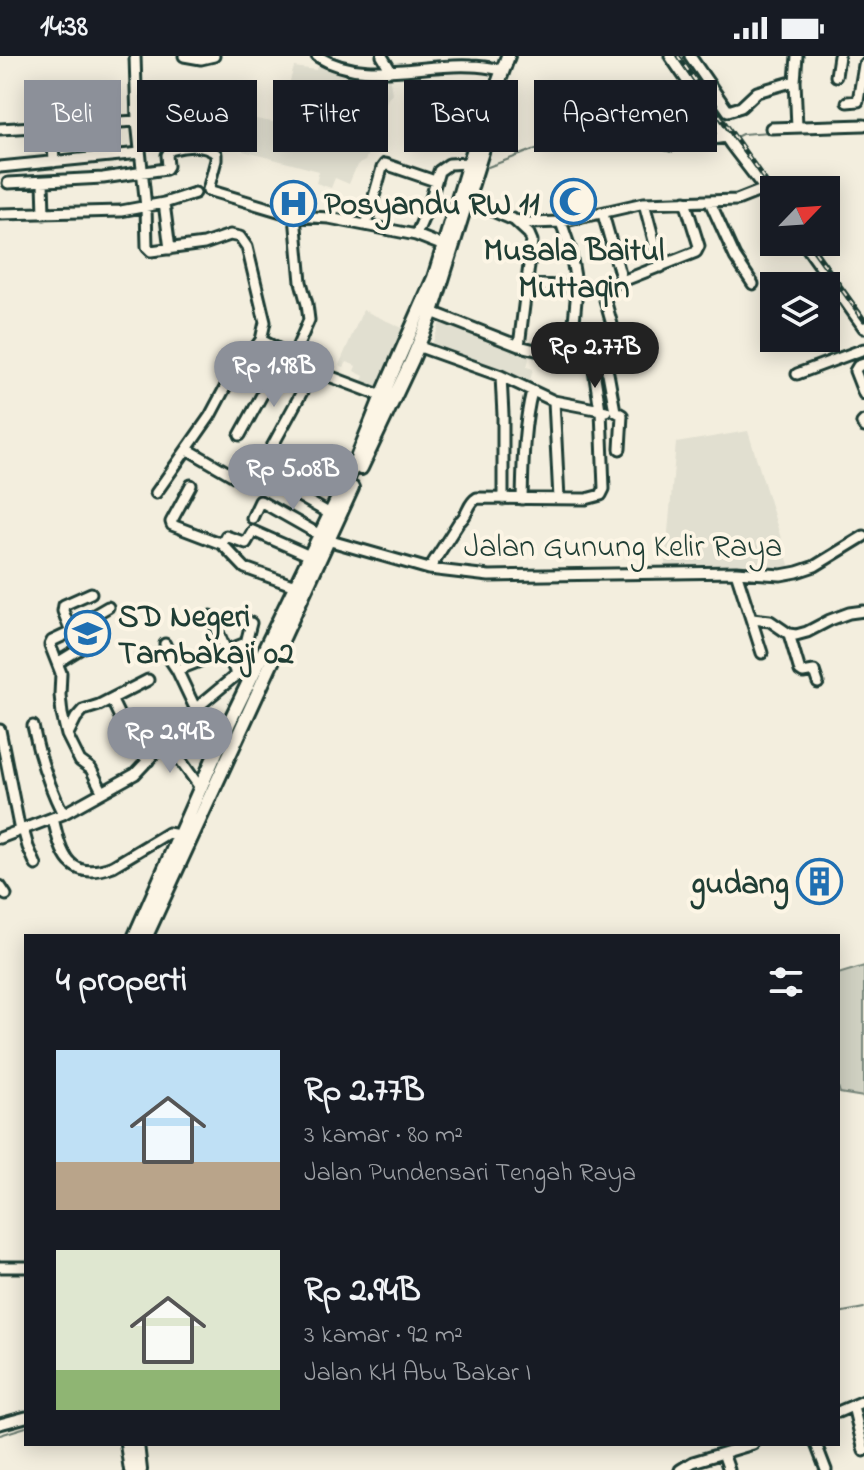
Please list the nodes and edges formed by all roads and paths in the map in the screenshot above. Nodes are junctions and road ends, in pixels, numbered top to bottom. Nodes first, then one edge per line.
1 (135, 56) edge
2 (214, 56) edge
3 (317, 56) edge
4 (382, 56) edge
5 (508, 56) edge
6 (517, 56) edge
7 (670, 56) edge
8 (690, 56) edge
9 (797, 56) edge
10 (839, 56) edge
11 (191, 57) edge
12 (864, 65) edge
13 (506, 70) junction
14 (391, 71) junction
15 (836, 76) dead end
16 (502, 80) edge
17 (687, 80) edge
18 (795, 81) junction
19 (847, 102) dead end
20 (137, 121) joint
21 (121, 122) edge
22 (717, 124) edge
23 (864, 125) edge
24 (797, 127) junction
25 (24, 128) edge
26 (771, 128) dead end
27 (0, 129) edge
28 (728, 140) junction
29 (717, 141) edge
30 (53, 152) edge
31 (474, 152) edge
32 (479, 152) edge
33 (140, 153) joint
34 (54, 162) junction
35 (469, 163) junction
36 (0, 167) edge
37 (142, 172) junction
38 (435, 181) junction
39 (43, 182) junction
40 (760, 182) edge
41 (8, 183) dead end
42 (760, 191) edge
43 (195, 193) dead end
44 (467, 200) junction
45 (685, 201) junction
46 (710, 202) junction
47 (164, 203) junction
48 (644, 203) junction
49 (146, 207) junction
50 (0, 214) edge
51 (44, 214) junction
52 (603, 214) junction
53 (295, 216) junction
54 (514, 220) junction
55 (561, 222) junction
56 (366, 225) junction
57 (416, 235) junction
58 (444, 246) junction
59 (170, 249) junction
60 (661, 267) junction
61 (622, 281) junction
62 (527, 284) junction
63 (753, 284) dead end
64 (577, 286) junction
65 (602, 289) junction
66 (840, 300) edge
67 (432, 312) junction
68 (864, 328) edge
69 (261, 340) junction
70 (417, 346) junction
71 (519, 346) junction
72 (618, 346) dead end
73 (864, 349) edge
74 (289, 355) junction
75 (571, 355) junction
76 (589, 356) junction
77 (861, 365) edge
78 (315, 368) junction
79 (797, 374) dead end
80 (501, 376) junction
81 (532, 391) junction
82 (864, 394) edge
83 (382, 396) junction
84 (554, 401) junction
85 (600, 410) junction
86 (615, 411) junction
87 (864, 421) edge
88 (864, 427) edge
89 (240, 435) dead end
90 (503, 437) junction
91 (523, 438) junction
92 (187, 449) junction
93 (620, 449) dead end
94 (262, 465) junction
95 (191, 485) dead end
96 (156, 493) dead end
97 (503, 499) junction
98 (522, 499) junction
99 (559, 499) junction
100 (330, 514) junction
101 (252, 518) dead end
102 (864, 536) edge
103 (324, 538) junction
104 (222, 544) junction
105 (310, 556) junction
106 (429, 569) junction
107 (736, 572) junction
108 (295, 586) junction
109 (91, 593) dead end
110 (108, 607) dead end
111 (864, 611) edge
112 (211, 616) dead end
113 (752, 619) junction
114 (251, 623) dead end
115 (70, 629) junction
116 (789, 634) junction
117 (101, 636) dead end
118 (247, 642) junction
119 (165, 644) dead end
120 (226, 650) junction
121 (762, 653) dead end
122 (259, 660) junction
123 (57, 663) junction
124 (177, 670) junction
125 (148, 680) dead end
126 (818, 683) dead end
127 (111, 699) junction
128 (196, 710) junction
129 (33, 726) dead end
130 (0, 730) edge
131 (67, 735) junction
132 (167, 741) junction
133 (148, 761) junction
134 (201, 789) junction
135 (102, 791) junction
136 (63, 814) junction
137 (53, 818) junction
138 (22, 830) junction
139 (179, 835) junction
140 (0, 838) edge
141 (36, 865) dead end
142 (136, 934) edge
143 (147, 934) edge
144 (0, 1267) edge
145 (24, 1267) edge
146 (864, 1401) edge
147 (853, 1406) junction
148 (840, 1411) edge
149 (24, 1418) edge
150 (0, 1424) edge
151 (127, 1446) edge
152 (137, 1446) edge
153 (746, 1446) edge
154 (817, 1446) edge
155 (864, 1451) edge
156 (723, 1453) junction
157 (131, 1470) edge
158 (140, 1470) edge
159 (680, 1470) edge
160 (729, 1470) edge
161 (826, 1470) edge

1 - 20 street
2 - 11 street
3 - 14 street
4 - 14 street
5 - 13 highway
6 - 13 highway
7 - 17 street
8 - 18 street
9 - 18 street
10 - 15 street
12 - 19 street
13 - 14 street
13 - 16 highway
18 - 24 street
20 - 21 street
22 - 28 street
23 - 24 street
24 - 26 street
25 - 27 street
28 - 29 street
28 - 40 street
30 - 34 street
31 - 35 highway
32 - 44 highway
33 - 34 street
33 - 37 street
34 - 36 street
35 - 38 street
35 - 58 highway
37 - 39 street
37 - 49 street
37 - 53 street
38 - 56 street
38 - 57 street
39 - 41 street
39 - 51 street
42 - 46 street
43 - 47 street
44 - 54 street
44 - 67 highway
45 - 46 street
45 - 48 street
45 - 60 street
46 - 63 street
47 - 49 street
47 - 59 street
48 - 52 street
48 - 60 street
49 - 51 street
49 - 59 street
50 - 51 street
52 - 55 street
52 - 61 street
53 - 56 street
53 - 74 street
54 - 55 street
54 - 62 street
55 - 64 street
56 - 57 street
57 - 58 street
58 - 83 highway
59 - 69 street
60 - 61 street
61 - 65 street
62 - 64 street
62 - 71 street
64 - 65 street
64 - 75 street
65 - 72 street
66 - 68 street
67 - 70 highway
67 - 71 street
69 - 74 street
69 - 92 street
70 - 80 street
70 - 103 highway
71 - 75 street
73 - 79 street
74 - 78 street
74 - 89 street
75 - 76 street
76 - 85 street
76 - 86 street
77 - 82 street
78 - 83 street
78 - 94 street
80 - 81 street
80 - 90 street
81 - 84 street
81 - 91 street
83 - 100 highway
84 - 85 street
84 - 99 street
85 - 86 street
85 - 99 street
86 - 93 street
87 - 88 street
90 - 91 street
90 - 97 street
91 - 98 street
92 - 94 street
92 - 96 street
94 - 100 street
95 - 104 street
97 - 98 street
97 - 106 street
98 - 99 street
100 - 103 highway
101 - 103 street, Jalan Gunung Kelir Raya
102 - 107 street, Jalan Gunung Kelir Raya
103 - 105 highway
103 - 106 street, Jalan Gunung Kelir Raya
103 - 143 highway
104 - 105 street
104 - 108 street
105 - 108 highway
106 - 107 street, Jalan Gunung Kelir Raya
107 - 113 street
108 - 122 highway
109 - 115 street
110 - 115 street
111 - 116 street
112 - 120 street
113 - 116 street
113 - 121 street
114 - 118 street
115 - 123 street
116 - 126 street
117 - 123 street
118 - 120 street
118 - 122 street
119 - 124 street
120 - 124 street
120 - 128 street
122 - 134 highway
123 - 131 street
124 - 128 street
125 - 127 street
127 - 131 street
127 - 133 street
128 - 132 street
129 - 136 street
130 - 138 street
131 - 135 street
132 - 133 street
132 - 134 street
133 - 135 street
134 - 139 highway
135 - 136 street
136 - 137 street
137 - 138 street
137 - 139 street
138 - 140 street
138 - 141 street
139 - 142 highway
144 - 145 street
146 - 147 street
147 - 148 street
147 - 155 street
149 - 150 street
151 - 157 highway
152 - 158 highway
153 - 156 street
154 - 161 street
156 - 159 street
156 - 160 street

